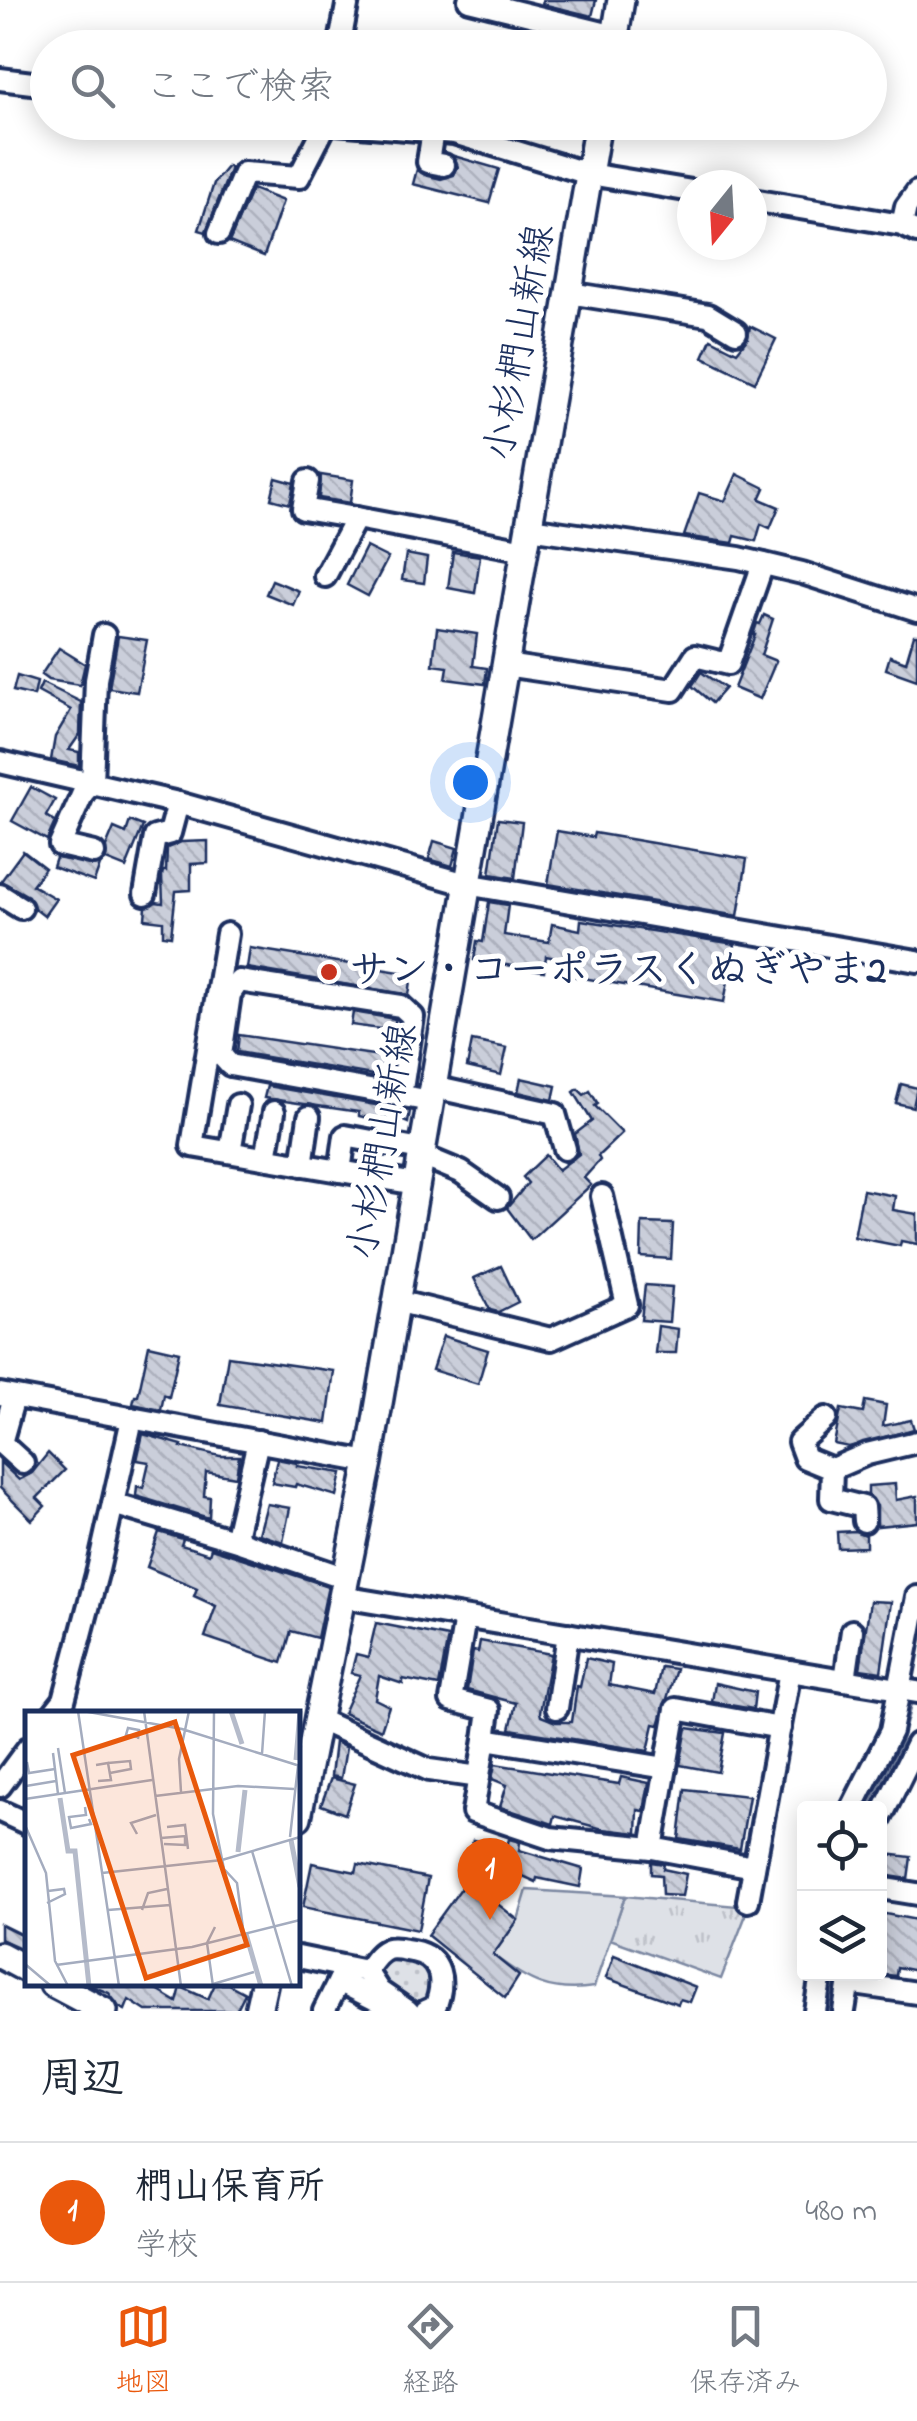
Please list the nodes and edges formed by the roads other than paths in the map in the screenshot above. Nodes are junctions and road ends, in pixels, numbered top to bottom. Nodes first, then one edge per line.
1 (348, 0) edge
2 (469, 0) edge
3 (621, 0) edge
4 (342, 30) edge
5 (573, 30) edge
6 (616, 30) edge
7 (0, 80) edge
8 (30, 83) edge
9 (318, 140) edge
10 (431, 140) edge
11 (477, 140) edge
12 (595, 140) edge
13 (444, 165) dead end
14 (589, 174) junction
15 (677, 188) edge
16 (917, 192) edge
17 (767, 203) edge
18 (910, 228) edge
19 (219, 233) dead end
20 (568, 293) junction
21 (736, 332) dead end
22 (308, 480) dead end
23 (356, 518) junction
24 (527, 539) junction
25 (763, 564) junction
26 (325, 576) dead end
27 (917, 610) edge
28 (104, 635) dead end
29 (505, 665) junction
30 (0, 762) edge
31 (92, 783) junction
32 (178, 803) junction
33 (94, 853) dead end
34 (466, 884) junction
35 (145, 894) dead end
36 (0, 895) edge
37 (20, 908) dead end
38 (226, 934) dead end
39 (917, 962) edge
40 (432, 1094) junction
41 (400, 1096) junction
42 (238, 1106) dead end
43 (274, 1112) dead end
44 (309, 1118) dead end
45 (565, 1149) dead end
46 (230, 1152) junction
47 (421, 1153) junction
48 (266, 1158) junction
49 (302, 1165) junction
50 (340, 1171) junction
51 (416, 1184) junction
52 (602, 1196) dead end
53 (498, 1198) dead end
54 (396, 1302) junction
55 (7, 1395) edge
56 (132, 1418) junction
57 (826, 1418) dead end
58 (258, 1441) junction
59 (917, 1442) edge
60 (369, 1462) junction
61 (22, 1463) dead end
62 (832, 1469) junction
63 (113, 1504) junction
64 (864, 1522) dead end
65 (240, 1542) junction
66 (344, 1588) junction
67 (917, 1596) edge
68 (465, 1618) junction
69 (852, 1631) dead end
70 (568, 1634) junction
71 (790, 1671) junction
72 (845, 1680) junction
73 (908, 1690) edge
74 (558, 1708) dead end
75 (56, 1711) edge
76 (318, 1719) junction
77 (780, 1728) junction
78 (485, 1740) junction
79 (917, 1744) edge
80 (25, 1752) edge
81 (666, 1768) junction
82 (478, 1777) junction
83 (907, 1784) edge
84 (0, 1786) edge
85 (855, 1801) edge
86 (300, 1807) edge
87 (0, 1810) edge
88 (887, 1810) edge
89 (25, 1822) edge
90 (652, 1848) junction
91 (754, 1867) junction
92 (887, 1889) edge
93 (917, 1894) edge
94 (748, 1901) dead end
95 (0, 1955) edge
96 (300, 1958) edge
97 (25, 1968) edge
98 (350, 1973) junction
99 (820, 1981) edge
100 (849, 1981) edge
101 (862, 1981) edge
102 (56, 1986) edge
103 (264, 1986) edge
104 (917, 1994) edge
105 (88, 2007) edge
106 (258, 2011) edge
107 (324, 2011) edge
108 (398, 2011) edge
109 (408, 2011) edge
110 (426, 2011) edge
111 (815, 2011) edge
112 (844, 2011) edge

1 - 4 street
2 - 5 street
3 - 6 main road
7 - 8 street
9 - 19 street
10 - 13 street
11 - 14 street
12 - 14 main road, 小杉椚山新線
14 - 15 street
14 - 20 main road, 小杉椚山新線
16 - 18 street
17 - 18 street
20 - 21 street
20 - 24 main road, 小杉椚山新線
22 - 23 street
23 - 24 street
23 - 26 street
24 - 25 street
24 - 29 main road, 小杉椚山新線
25 - 27 street
25 - 29 street
28 - 31 street
29 - 34 main road, 小杉椚山新線
30 - 31 street
31 - 32 street
31 - 33 street
32 - 34 street
32 - 35 street
34 - 39 street
34 - 40 main road, 小杉椚山新線
36 - 37 street
38 - 46 street
40 - 41 street
40 - 45 street
40 - 47 main road, 小杉椚山新線
41 - 41 street
42 - 46 street
43 - 48 street
44 - 49 street
46 - 48 street
47 - 50 street
47 - 51 main road, 小杉椚山新線
47 - 53 street
48 - 49 street
49 - 50 street
50 - 51 street
51 - 54 main road, 小杉椚山新線
52 - 54 street
54 - 60 main road, 小杉椚山新線
55 - 56 street
55 - 61 street
56 - 58 street
56 - 63 street
57 - 62 street
58 - 60 street
58 - 65 street
59 - 62 street
60 - 66 main road, 小杉椚山新線
62 - 64 street
63 - 65 street
63 - 75 street
65 - 66 street
66 - 68 street
66 - 76 main road, 小杉椚山新線
67 - 73 street
68 - 70 street
68 - 78 street
69 - 72 street
70 - 71 street
70 - 74 street
71 - 72 street
71 - 77 street
72 - 73 street
73 - 85 street
76 - 82 street
76 - 86 main road, 小杉椚山新線
77 - 81 street
77 - 91 street
78 - 81 street
78 - 82 street
79 - 83 street
80 - 84 street
81 - 90 street
82 - 90 street
83 - 88 street
87 - 89 street
90 - 91 street
91 - 94 street
92 - 93 street
95 - 97 main road
96 - 98 street
98 - 107 street
98 - 108 street
98 - 109 street
98 - 110 street
99 - 111 street
100 - 112 street
101 - 104 street
102 - 105 main road
103 - 106 main road

